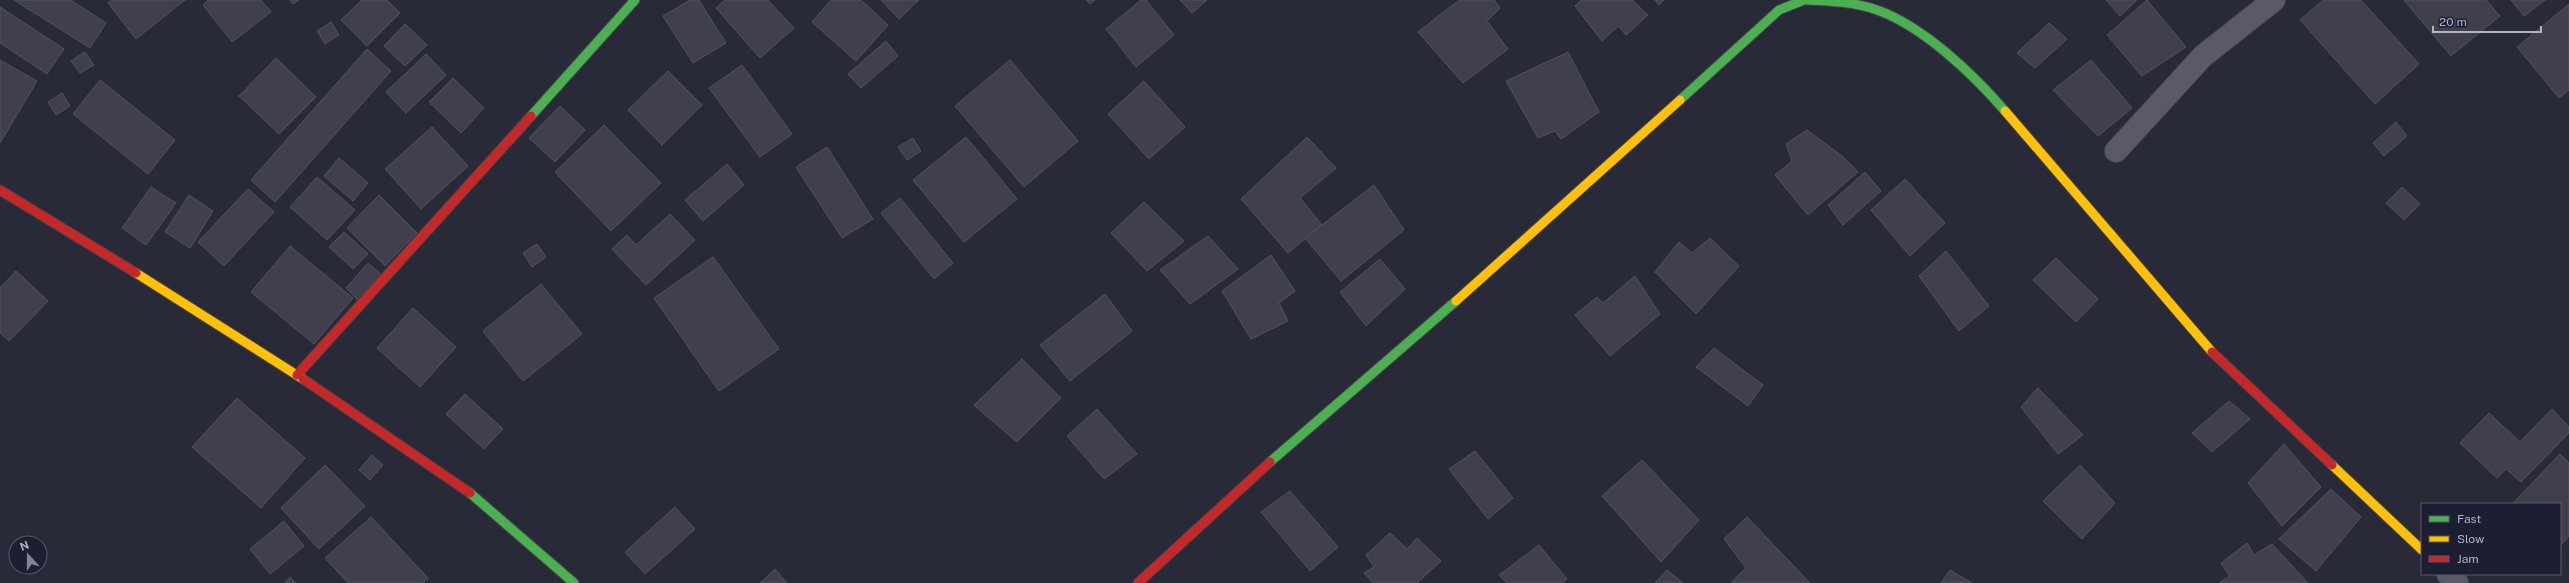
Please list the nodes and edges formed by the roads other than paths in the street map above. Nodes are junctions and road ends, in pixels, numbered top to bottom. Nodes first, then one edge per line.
1 (635, 0) edge
2 (1805, 0) edge
3 (2274, 0) edge
4 (2116, 151) dead end
5 (0, 190) edge
6 (297, 375) junction
7 (2421, 549) edge
8 (2449, 575) edge
9 (574, 583) edge
10 (1138, 583) edge
11 (2457, 583) edge

1 - 6 street
2 - 7 street
2 - 10 street
3 - 4 street
5 - 6 street
6 - 9 street
8 - 11 street

